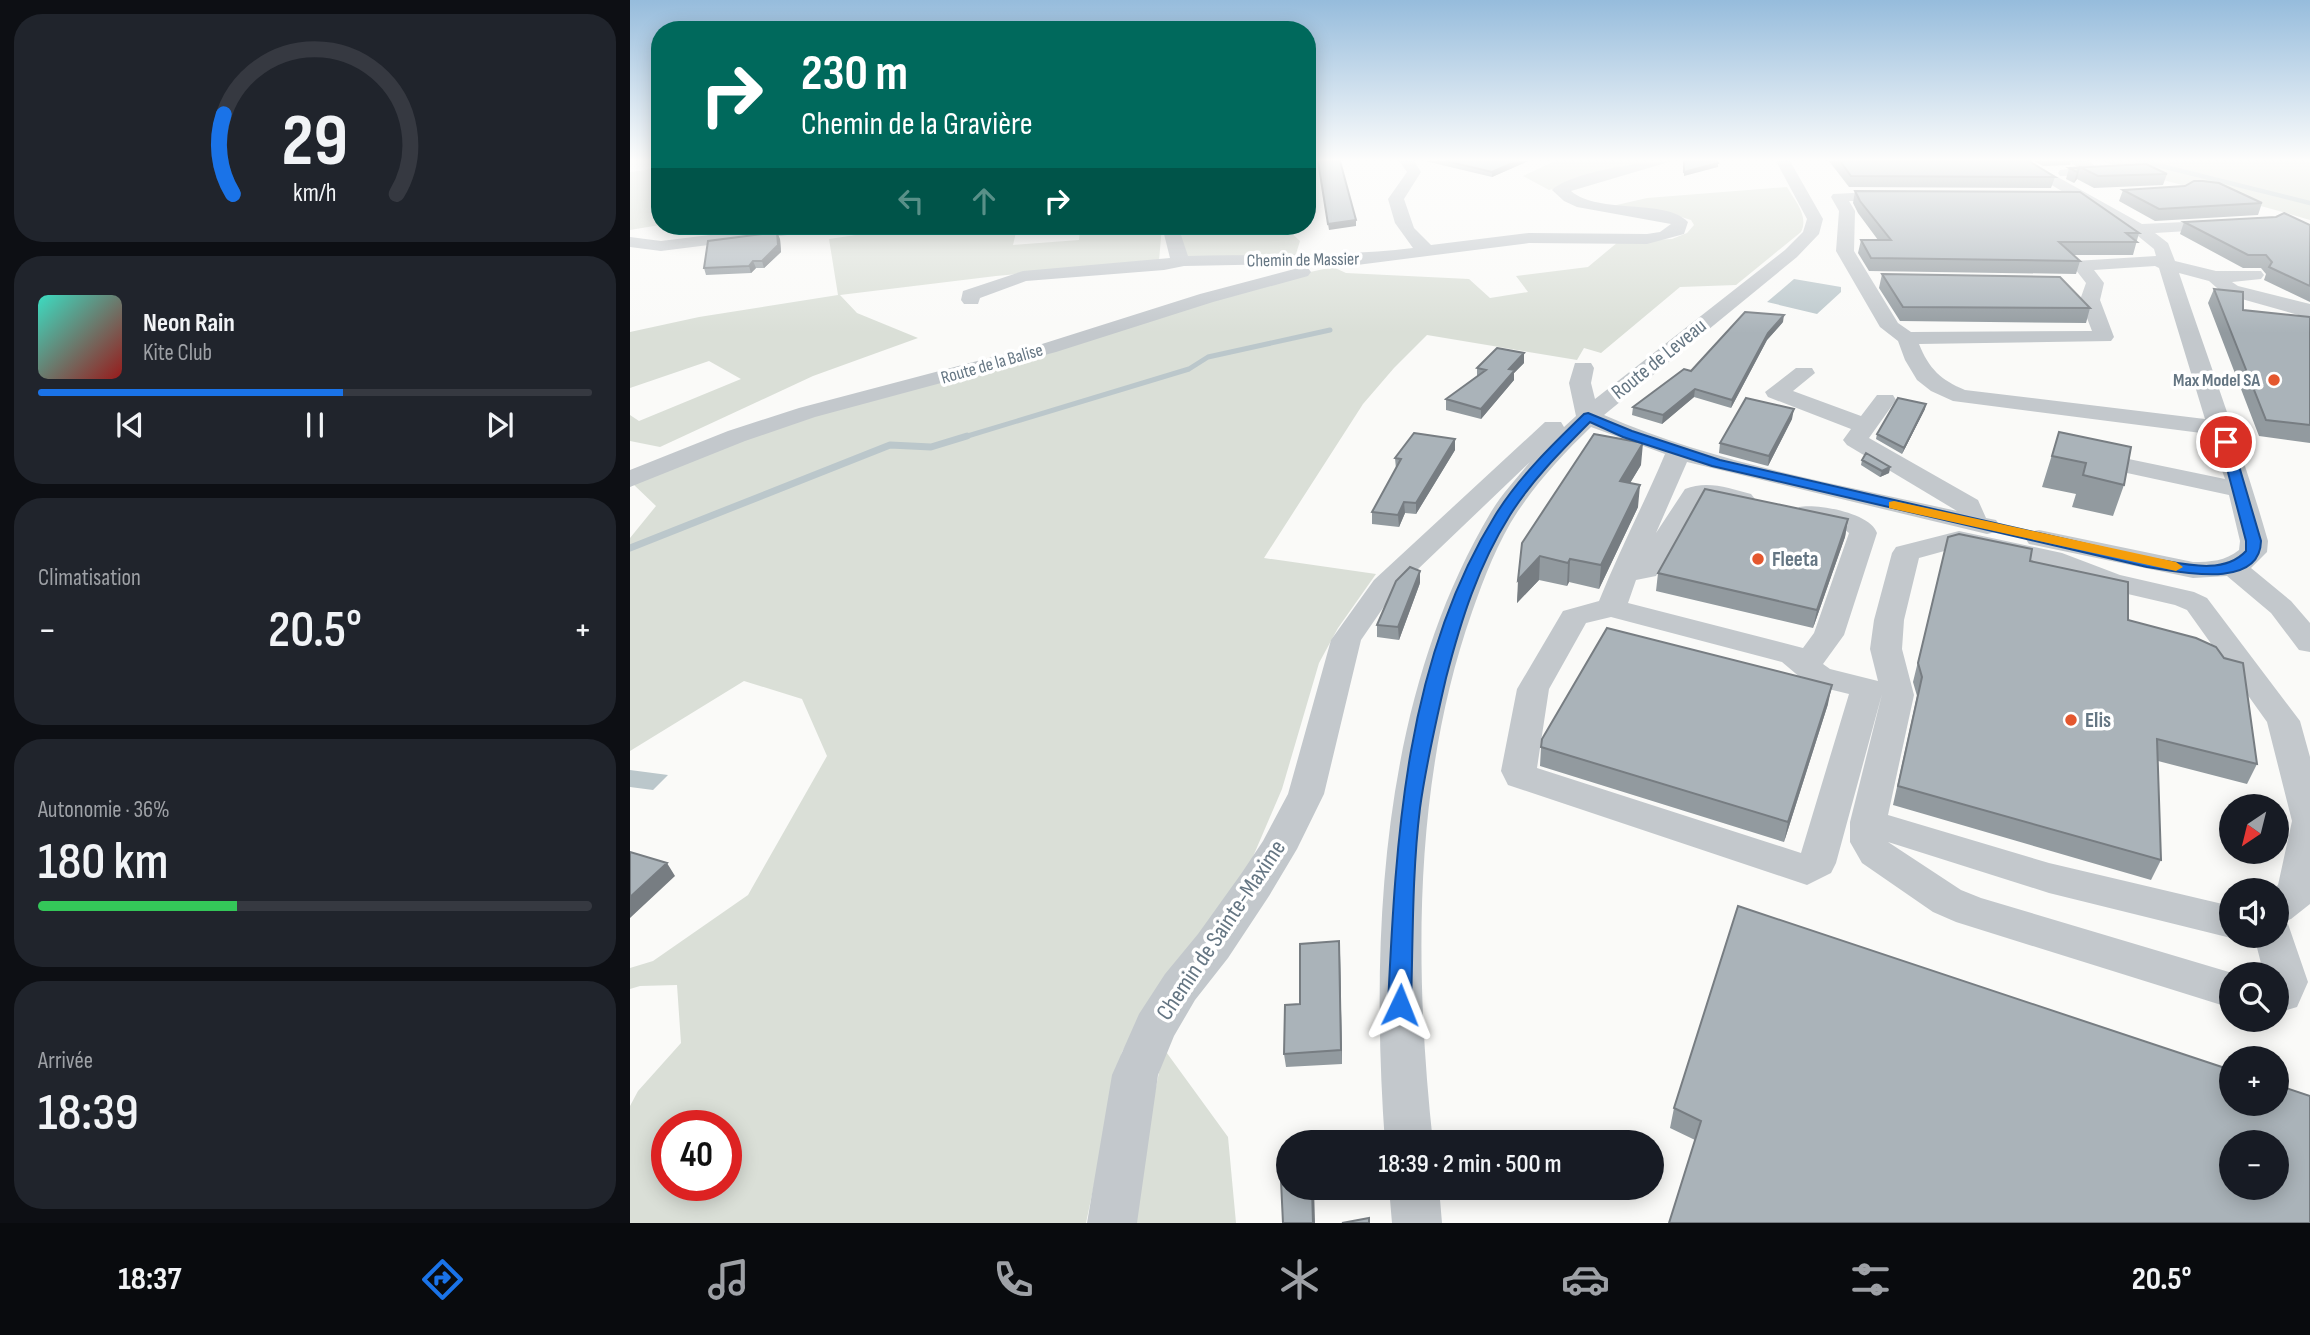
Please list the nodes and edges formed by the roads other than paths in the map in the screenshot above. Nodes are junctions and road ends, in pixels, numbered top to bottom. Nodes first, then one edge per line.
1 (1399, 218) edge
2 (1669, 218) edge
3 (1814, 218) edge
4 (1846, 218) edge
5 (2119, 218) edge
6 (2245, 223) edge
7 (2138, 229) junction
8 (748, 235) edge
9 (1172, 235) edge
10 (630, 242) edge
11 (1428, 252) junction
12 (1357, 260) junction
13 (1184, 261) junction
14 (2168, 263) junction
15 (2255, 275) edge
16 (2216, 277) junction
17 (1861, 279) junction
18 (1889, 279) edge
19 (2069, 282) edge
20 (2095, 283) junction
21 (971, 300) dead end
22 (2310, 310) edge
23 (1907, 338) junction
24 (1583, 368) dead end
25 (1804, 373) dead end
26 (1885, 400) dead end
27 (1588, 417) junction
28 (1866, 426) junction
29 (2219, 428) junction
30 (1679, 451) junction
31 (2070, 454) edge
32 (630, 479) edge
33 (2240, 490) junction
34 (1974, 523) junction
35 (2233, 567) junction
36 (1624, 574) junction
37 (1611, 608) junction
38 (2309, 639) edge
39 (1806, 665) junction
40 (2310, 821) edge
41 (1868, 822) junction
42 (2289, 898) edge
43 (2219, 919) edge
44 (2219, 986) edge
45 (1408, 1130) edge
46 (1414, 1200) edge
47 (1112, 1223) edge
48 (1417, 1223) edge

1 - 11 street
2 - 11 street, Chemin de Massier
3 - 27 street, Route de Leveau
4 - 17 street
5 - 7 street
6 - 7 street
7 - 14 street
8 - 10 street
9 - 13 street
11 - 12 street, Chemin de Massier
12 - 13 street, Chemin de Massier
12 - 32 street, Route de la Balise
13 - 21 street, Chemin de Massier
14 - 16 street
14 - 20 street
14 - 29 street
15 - 16 street
16 - 22 street
17 - 18 street
17 - 23 street
19 - 20 street
20 - 23 street
23 - 29 street
24 - 27 street
25 - 28 street
26 - 28 street
27 - 30 street
27 - 45 street, Route de Leveau
27 - 47 street, Chemin de Sainte-Maxime
28 - 34 street
29 - 33 street
30 - 34 street
30 - 36 street
31 - 33 street
33 - 35 street
34 - 35 street
35 - 38 street
36 - 37 street
36 - 39 street
37 - 39 street
37 - 39 street
40 - 41 street
40 - 42 street
41 - 43 street
41 - 44 street
46 - 48 street

